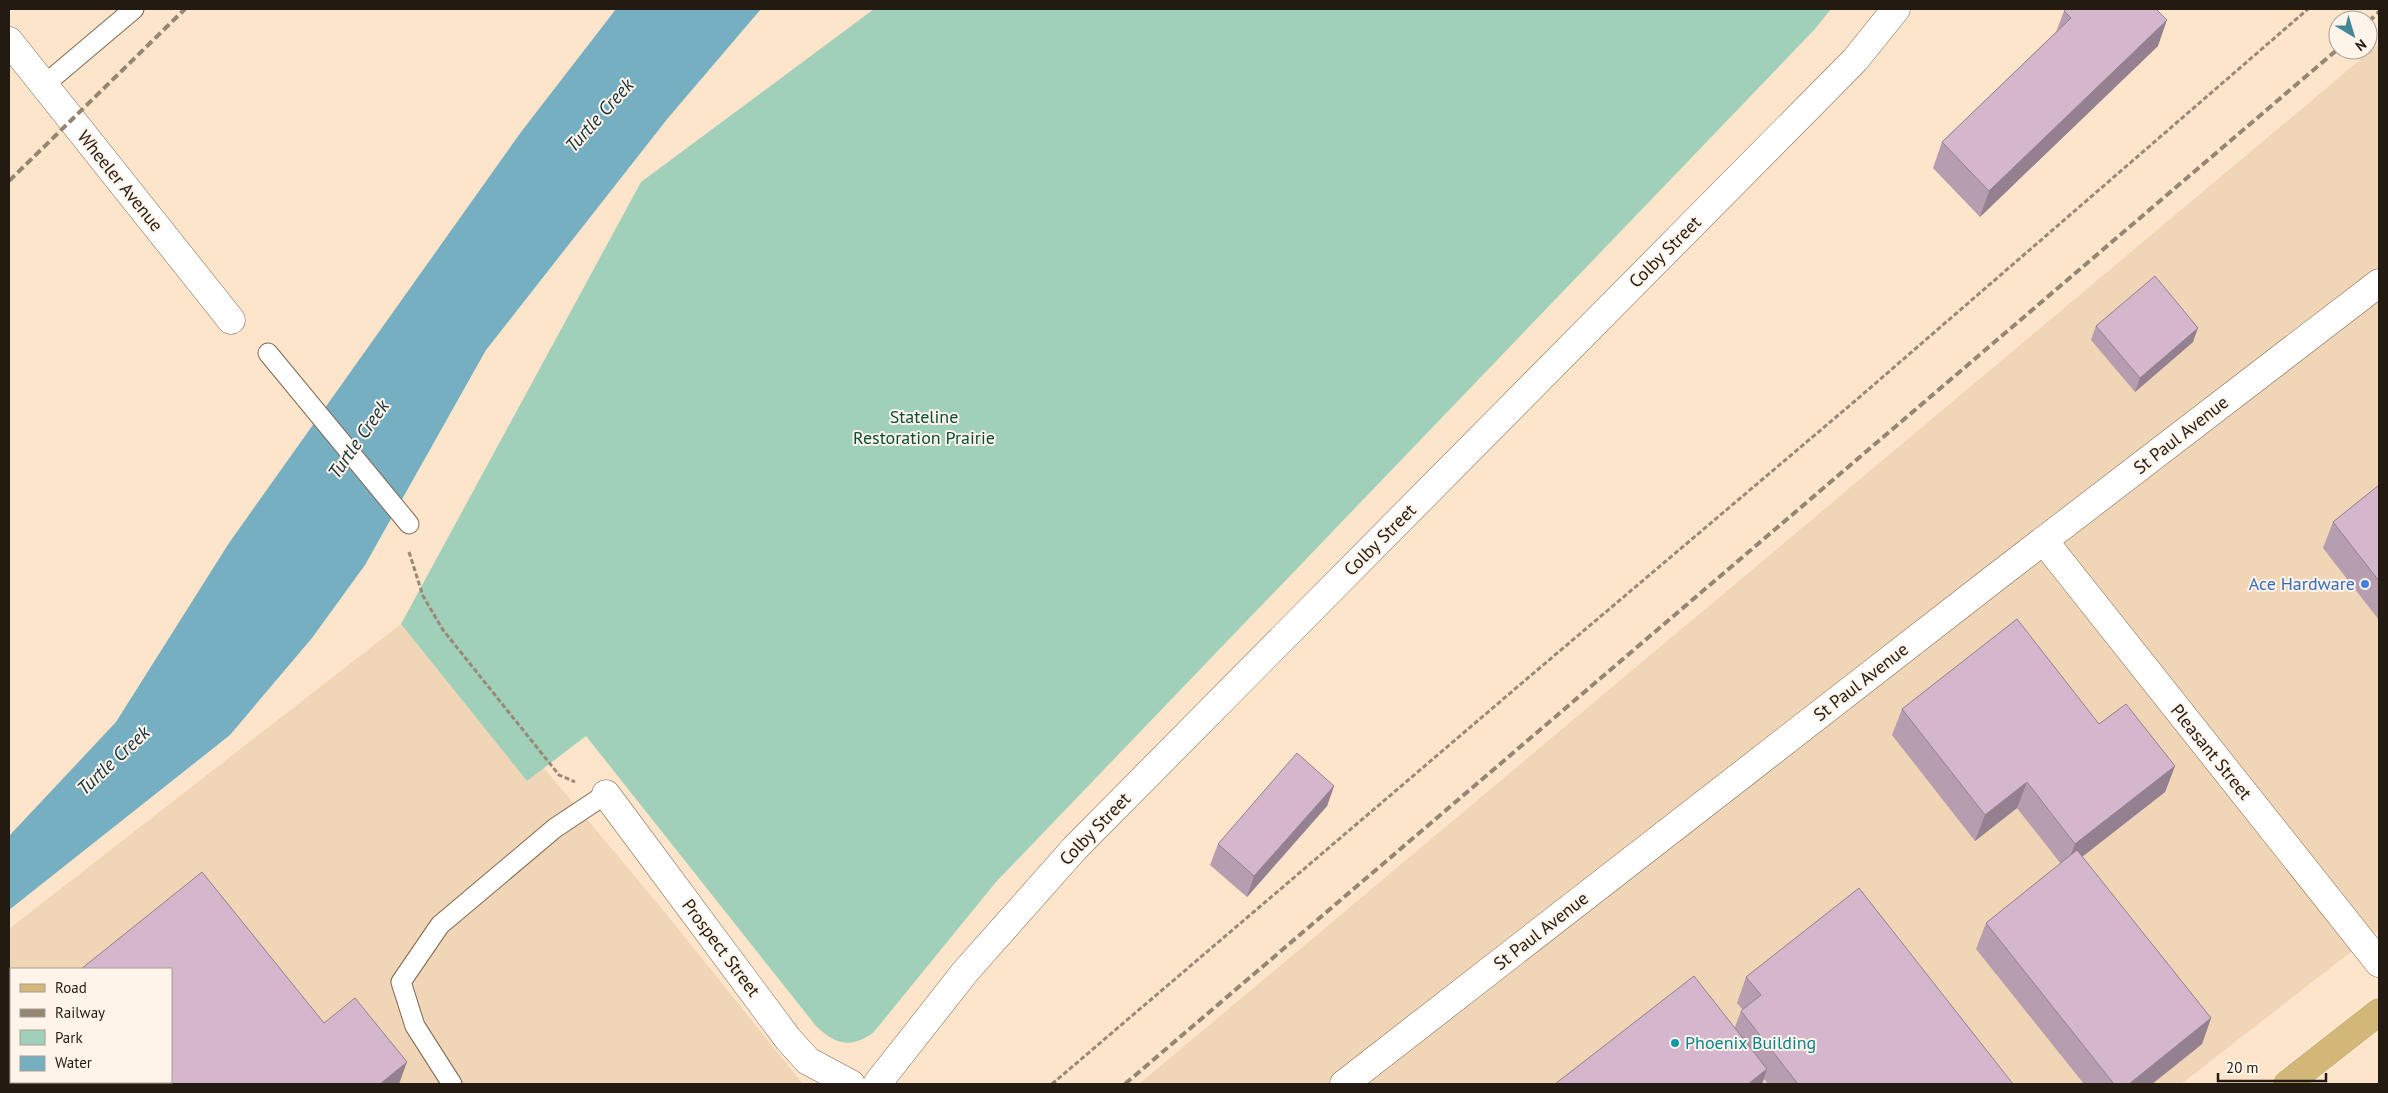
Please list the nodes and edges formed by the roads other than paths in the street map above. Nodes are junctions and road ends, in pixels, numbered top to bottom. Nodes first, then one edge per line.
1 (134, 9) edge
2 (1896, 9) edge
3 (9, 41) edge
4 (44, 85) junction
5 (2379, 283) edge
6 (232, 320) dead end
7 (268, 353) dead end
8 (409, 524) road end
9 (2044, 541) junction
10 (606, 794) joint
11 (2379, 963) edge
12 (2379, 1012) edge
13 (452, 1084) edge
14 (851, 1084) edge
15 (877, 1084) edge
16 (1344, 1084) edge
17 (2287, 1084) edge

1 - 4 lane
2 - 15 street, Colby Street
3 - 4 street, Wheeler Avenue
4 - 6 street, Wheeler Avenue
5 - 9 street, St Paul Avenue
7 - 8 lane
9 - 11 street, Pleasant Street
9 - 16 street, St Paul Avenue
10 - 13 lane
10 - 14 street, Prospect Street
12 - 17 main road

